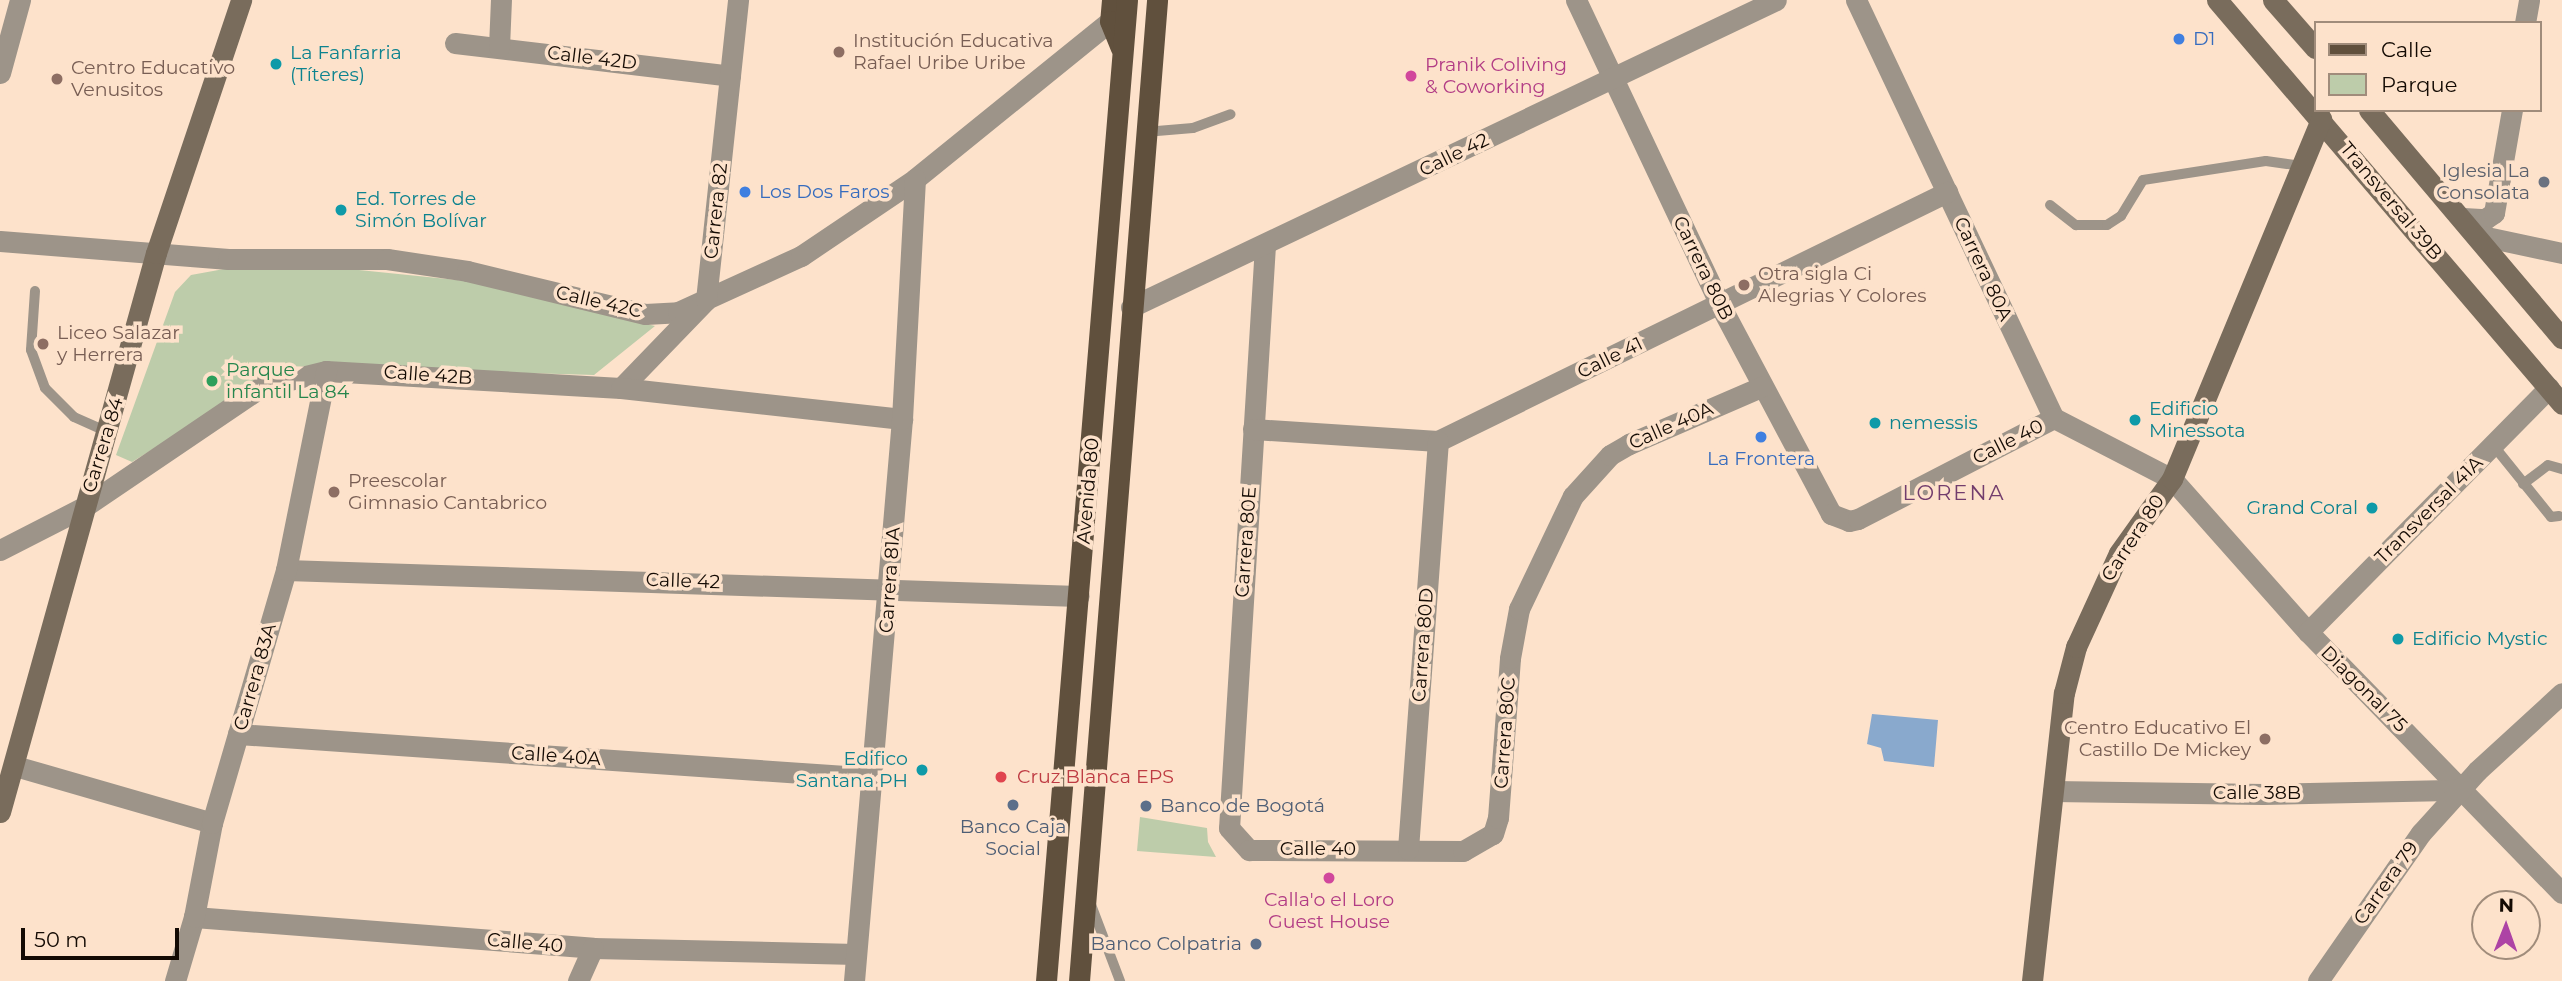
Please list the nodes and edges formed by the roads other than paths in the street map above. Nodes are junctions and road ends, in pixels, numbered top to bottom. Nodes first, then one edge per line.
1 (20, 0) edge
2 (241, 0) edge
3 (501, 0) edge
4 (738, 0) edge
5 (1128, 0) edge
6 (1157, 0) edge
7 (1576, 0) edge
8 (1776, 0) edge
9 (1856, 0) edge
10 (2217, 0) edge
11 (2273, 0) edge
12 (2529, 0) edge
13 (1111, 11) edge
14 (2525, 21) edge
15 (455, 43) dead end
16 (499, 47) junction
17 (2314, 47) edge
18 (1126, 58) junction
19 (0, 73) edge
20 (730, 76) junction
21 (1613, 78) junction
22 (2314, 111) edge
23 (2315, 112) edge
24 (2371, 112) edge
25 (2512, 112) edge
26 (1230, 114) dead end
27 (2321, 119) junction
28 (1145, 132) junction
29 (2302, 166) junction
30 (915, 179) junction
31 (1947, 192) junction
32 (2050, 205) dead end
33 (2463, 218) junction
34 (2477, 235) junction
35 (0, 241) edge
36 (1265, 245) junction
37 (156, 253) junction
38 (2562, 253) edge
39 (35, 290) dead end
40 (706, 300) junction
41 (1720, 305) junction
42 (1131, 307) junction
43 (2562, 338) edge
44 (326, 371) junction
45 (1761, 387) junction
46 (621, 388) junction
47 (2555, 396) edge
48 (2054, 418) junction
49 (902, 419) junction
50 (1253, 429) junction
51 (107, 432) junction
52 (1438, 441) junction
53 (2493, 445) junction
54 (2562, 469) edge
55 (2172, 480) junction
56 (2523, 484) junction
57 (84, 507) junction
58 (1849, 521) joint
59 (2558, 521) edge
60 (1545, 547) joint
61 (0, 550) edge
62 (286, 569) junction
63 (890, 587) junction
64 (1079, 596) junction
65 (2308, 632) junction
66 (2562, 693) edge
67 (239, 734) junction
68 (15, 766) junction
69 (874, 778) junction
70 (2461, 790) junction
71 (2053, 791) junction
72 (0, 812) edge
73 (212, 823) junction
74 (1233, 838) joint
75 (1408, 849) junction
76 (1086, 893) junction
77 (2562, 893) edge
78 (194, 917) junction
79 (593, 948) junction
80 (856, 954) junction
81 (175, 981) edge
82 (578, 981) edge
83 (854, 981) edge
84 (1046, 981) edge
85 (1079, 981) edge
86 (1120, 981) edge
87 (2032, 981) edge
88 (2318, 981) edge

1 - 19 street
2 - 37 street, Carrera 84
3 - 16 street
4 - 20 street, Carrera 82
5 - 18 main road, Avenida 80
6 - 28 main road, Avenida 80
7 - 21 street, Carrera 80B
8 - 21 street, Calle 42
9 - 31 street, Carrera 80A
10 - 22 street, Transversal 39B
11 - 17 street
12 - 14 street
13 - 18 main road
13 - 30 street, Calle 42C
15 - 16 street, Calle 42D
16 - 20 street, Calle 42D
18 - 64 main road, Avenida 80
20 - 40 street, Carrera 82
21 - 36 street, Calle 42
21 - 41 street, Carrera 80B
23 - 27 street, Transversal 39B
24 - 33 street
25 - 33 street
26 - 28 lane
27 - 29 street, Carrera 80
27 - 47 street, Transversal 39B
28 - 42 main road, Avenida 80
29 - 32 lane
29 - 55 street, Carrera 80
30 - 40 street, Calle 42C
30 - 49 street, Carrera 81A
31 - 41 street, Calle 41
31 - 48 street, Carrera 80A
33 - 34 street
34 - 38 street
34 - 43 street
35 - 37 street, Calle 42C
36 - 42 street, Calle 42
36 - 50 street, Carrera 80E
37 - 40 street, Calle 42C
37 - 51 street, Carrera 84
39 - 51 lane
40 - 46 street
41 - 45 street, Carrera 80B
41 - 52 street, Calle 41
42 - 76 main road, Avenida 80
44 - 46 street, Calle 42B
44 - 57 street, Calle 42B
44 - 62 street, Carrera 83A
45 - 58 street, Carrera 80B
45 - 60 street, Calle 40A
46 - 49 street, Calle 42B
47 - 53 street, Transversal 41A
48 - 55 street
48 - 58 street, Calle 40
49 - 63 street, Carrera 81A
50 - 52 street, Calle 41
50 - 74 street, Carrera 80E
51 - 57 street, Carrera 84
52 - 75 street, Carrera 80D
53 - 56 lane
53 - 65 street, Transversal 41A
54 - 56 lane
55 - 65 street, Diagonal 75
55 - 71 street, Carrera 80
56 - 59 lane
57 - 61 street, Calle 42B
57 - 68 street, Carrera 84
60 - 75 street, Carrera 80C
62 - 63 street, Calle 42
62 - 67 street, Carrera 83A
63 - 64 street, Calle 42
63 - 69 street, Carrera 81A
64 - 84 main road, Avenida 80
65 - 70 street, Diagonal 75
66 - 70 street, Carrera 79
67 - 69 street, Calle 40A
67 - 73 street, Carrera 83A
68 - 72 street, Carrera 84
68 - 73 street
69 - 80 street, Carrera 81A
70 - 71 street, Calle 38B
70 - 77 street, Diagonal 75
70 - 88 street, Carrera 79
71 - 87 street, Carrera 80
73 - 78 street, Carrera 83A
74 - 75 street, Calle 40
76 - 85 main road, Avenida 80
76 - 86 lane
78 - 79 street, Calle 40
78 - 81 street, Carrera 83A
79 - 80 street, Calle 40
79 - 82 street
80 - 83 street, Carrera 81A

